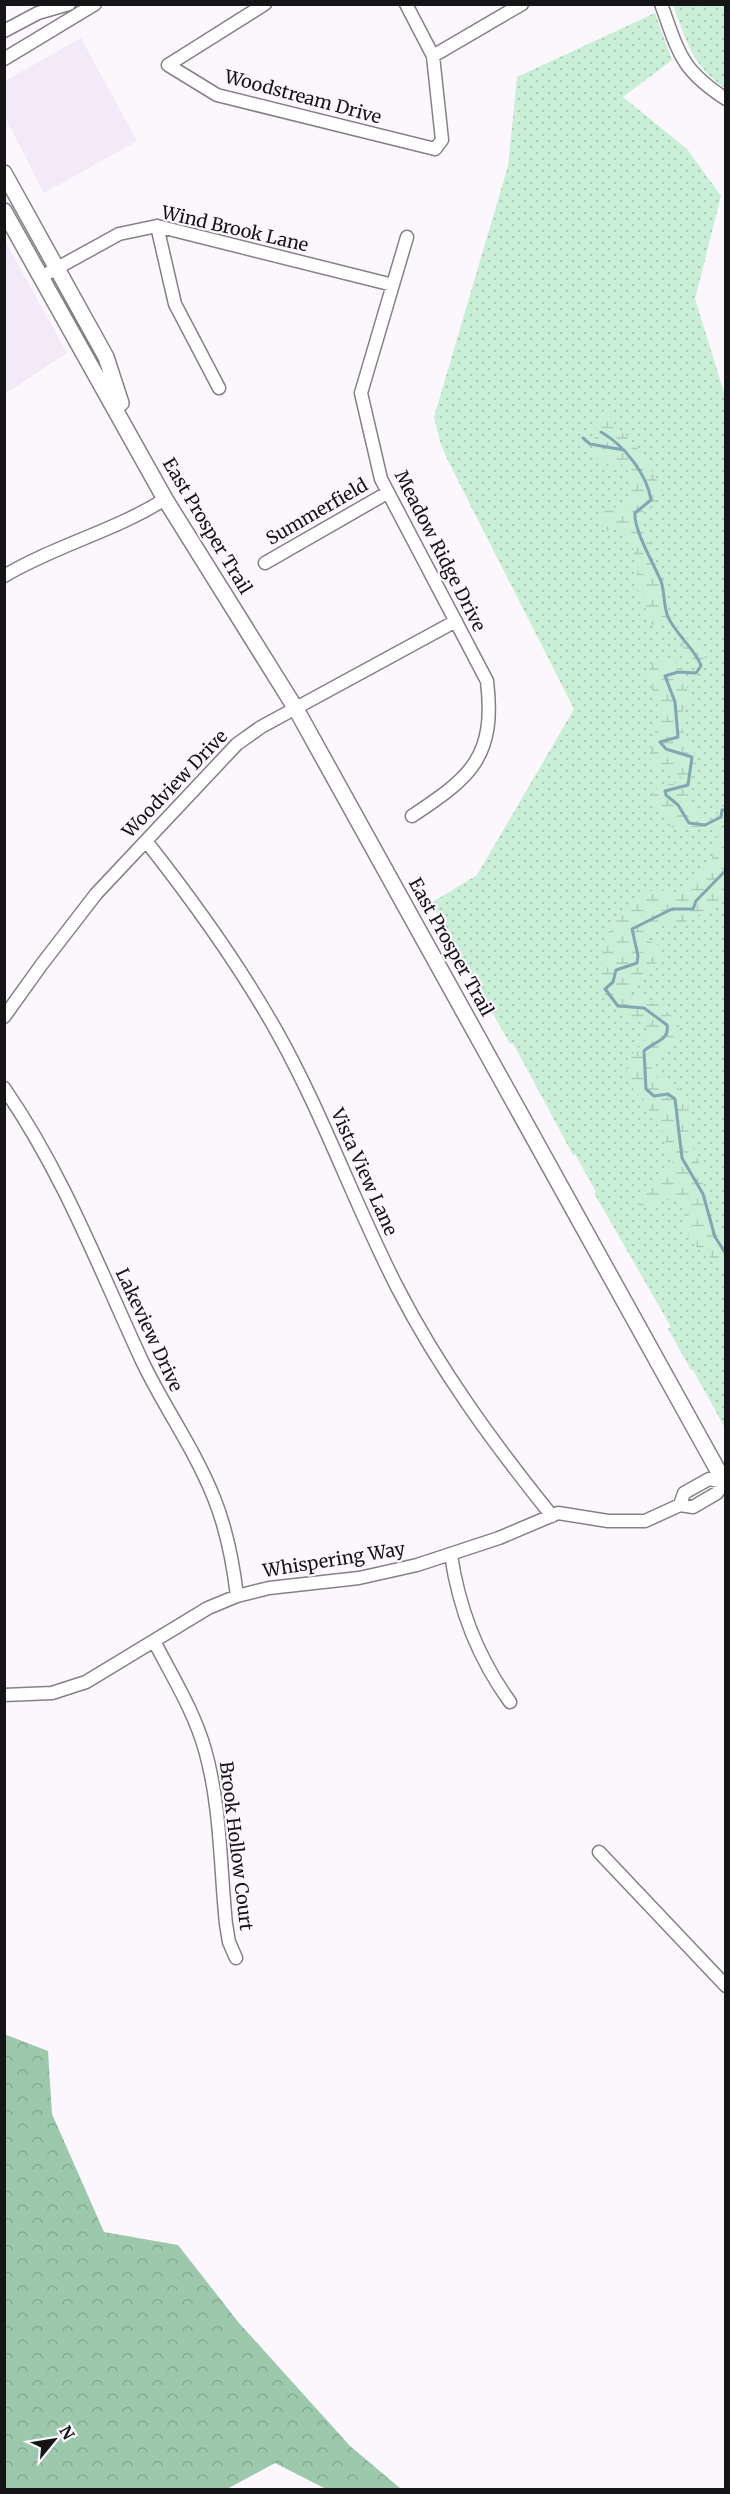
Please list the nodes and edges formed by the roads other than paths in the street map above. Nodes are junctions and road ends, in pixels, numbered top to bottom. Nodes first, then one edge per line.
1 (69, 4) edge
2 (94, 4) edge
3 (265, 4) edge
4 (406, 4) edge
5 (522, 4) edge
6 (661, 4) edge
7 (4, 31) edge
8 (433, 56) junction
9 (4, 59) edge
10 (726, 99) edge
11 (4, 173) edge
12 (4, 211) edge
13 (158, 226) junction
14 (407, 237) dead end
15 (57, 268) junction
16 (41, 277) junction
17 (393, 285) junction
18 (219, 388) dead end
19 (131, 435) junction
20 (387, 493) junction
21 (165, 499) junction
22 (265, 563) dead end
23 (4, 576) edge
24 (456, 621) junction
25 (296, 709) junction
26 (412, 816) dead end
27 (146, 841) junction
28 (4, 1017) edge
29 (4, 1088) edge
30 (725, 1483) edge
31 (552, 1516) junction
32 (451, 1555) junction
33 (237, 1596) junction
34 (154, 1641) junction
35 (4, 1695) edge
36 (510, 1702) dead end
37 (599, 1852) dead end
38 (236, 1958) dead end
39 (726, 1986) edge

1 - 7 street
2 - 9 street
3 - 8 street, Woodstream Drive
4 - 8 street
5 - 8 street
6 - 10 street
11 - 15 main road, East Prosper Trail
12 - 16 main road, East Prosper Trail
13 - 15 street, Wind Brook Lane
13 - 17 street, Wind Brook Lane
13 - 18 street
14 - 17 street, Meadow Ridge Drive
15 - 16 street, Wind Brook Lane
15 - 19 main road, East Prosper Trail
16 - 19 main road, East Prosper Trail
17 - 20 street, Meadow Ridge Drive
19 - 21 main road, East Prosper Trail
20 - 22 street, Summerfield
20 - 24 street, Meadow Ridge Drive
21 - 23 street
21 - 25 main road, East Prosper Trail
24 - 25 street, Woodview Drive
24 - 26 street, Meadow Ridge Drive
25 - 27 street, Woodview Drive
25 - 30 main road, East Prosper Trail
27 - 28 street, Woodview Drive
27 - 31 street, Vista View Lane
29 - 33 street, Lakeview Drive
30 - 31 street, Whispering Way
31 - 32 street, Whispering Way
32 - 33 street, Whispering Way
32 - 36 street
33 - 34 street, Whispering Way
34 - 35 street, Whispering Way
34 - 38 street, Brook Hollow Court
37 - 39 street

